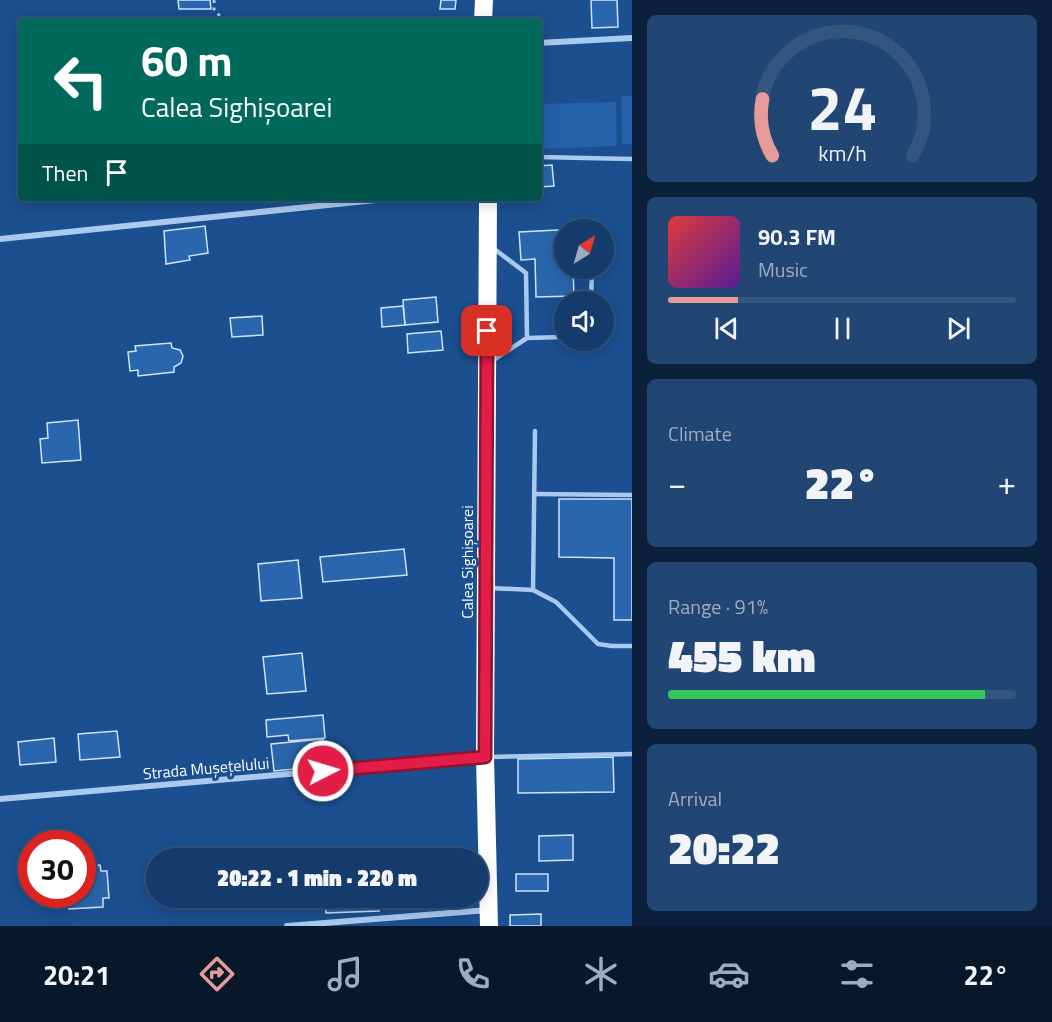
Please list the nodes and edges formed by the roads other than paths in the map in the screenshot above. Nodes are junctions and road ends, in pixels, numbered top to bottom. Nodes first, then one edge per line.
1 (484, 0) edge
2 (483, 18) edge
3 (632, 38) edge
4 (542, 43) edge
5 (542, 157) edge
6 (632, 159) edge
7 (366, 201) edge
8 (488, 201) edge
9 (0, 239) edge
10 (488, 245) junction
11 (554, 337) edge
12 (527, 338) junction
13 (487, 364) junction
14 (535, 431) dead end
15 (534, 494) junction
16 (632, 495) edge
17 (487, 587) junction
18 (533, 590) junction
19 (632, 646) edge
20 (632, 754) edge
21 (485, 757) junction
22 (0, 798) edge
23 (489, 918) edge
24 (287, 926) edge

1 - 2 highway
3 - 4 street
5 - 6 lane
7 - 9 street
8 - 10 highway, Calea Sighișoarei
10 - 12 lane
10 - 13 highway, Calea Sighișoarei
11 - 12 lane
12 - 13 lane
13 - 17 highway, Calea Sighișoarei
14 - 15 lane
15 - 16 lane
15 - 18 lane
17 - 18 lane
17 - 21 highway, Calea Sighișoarei
18 - 19 lane
20 - 21 lane
21 - 22 street, Strada Mușețelului
21 - 23 highway, Calea Sighișoarei
23 - 24 street

